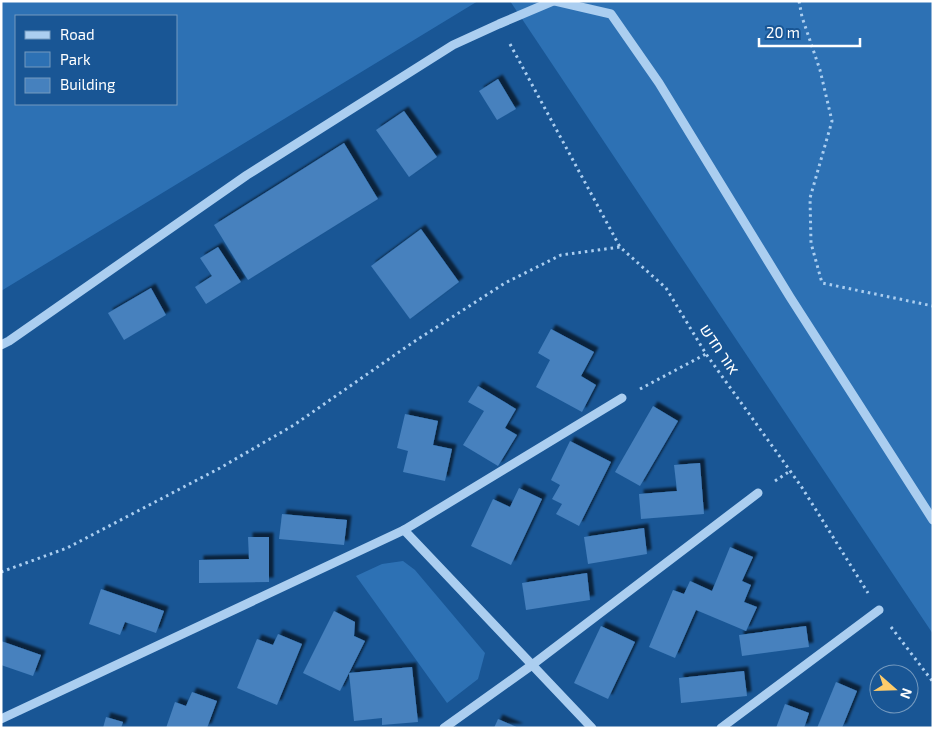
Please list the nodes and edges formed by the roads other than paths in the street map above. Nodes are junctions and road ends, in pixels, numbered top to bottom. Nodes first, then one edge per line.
1 (554, 1) edge
2 (1, 344) edge
3 (622, 398) road end
4 (758, 493) dead end
5 (933, 520) edge
6 (404, 530) junction
7 (879, 610) road end
8 (532, 665) junction
9 (1, 719) edge
10 (444, 728) edge
11 (592, 728) edge
12 (721, 728) edge

1 - 2 street
1 - 5 street
3 - 6 street
4 - 8 street
6 - 8 street
6 - 9 street
7 - 12 street
8 - 10 street
8 - 11 street

